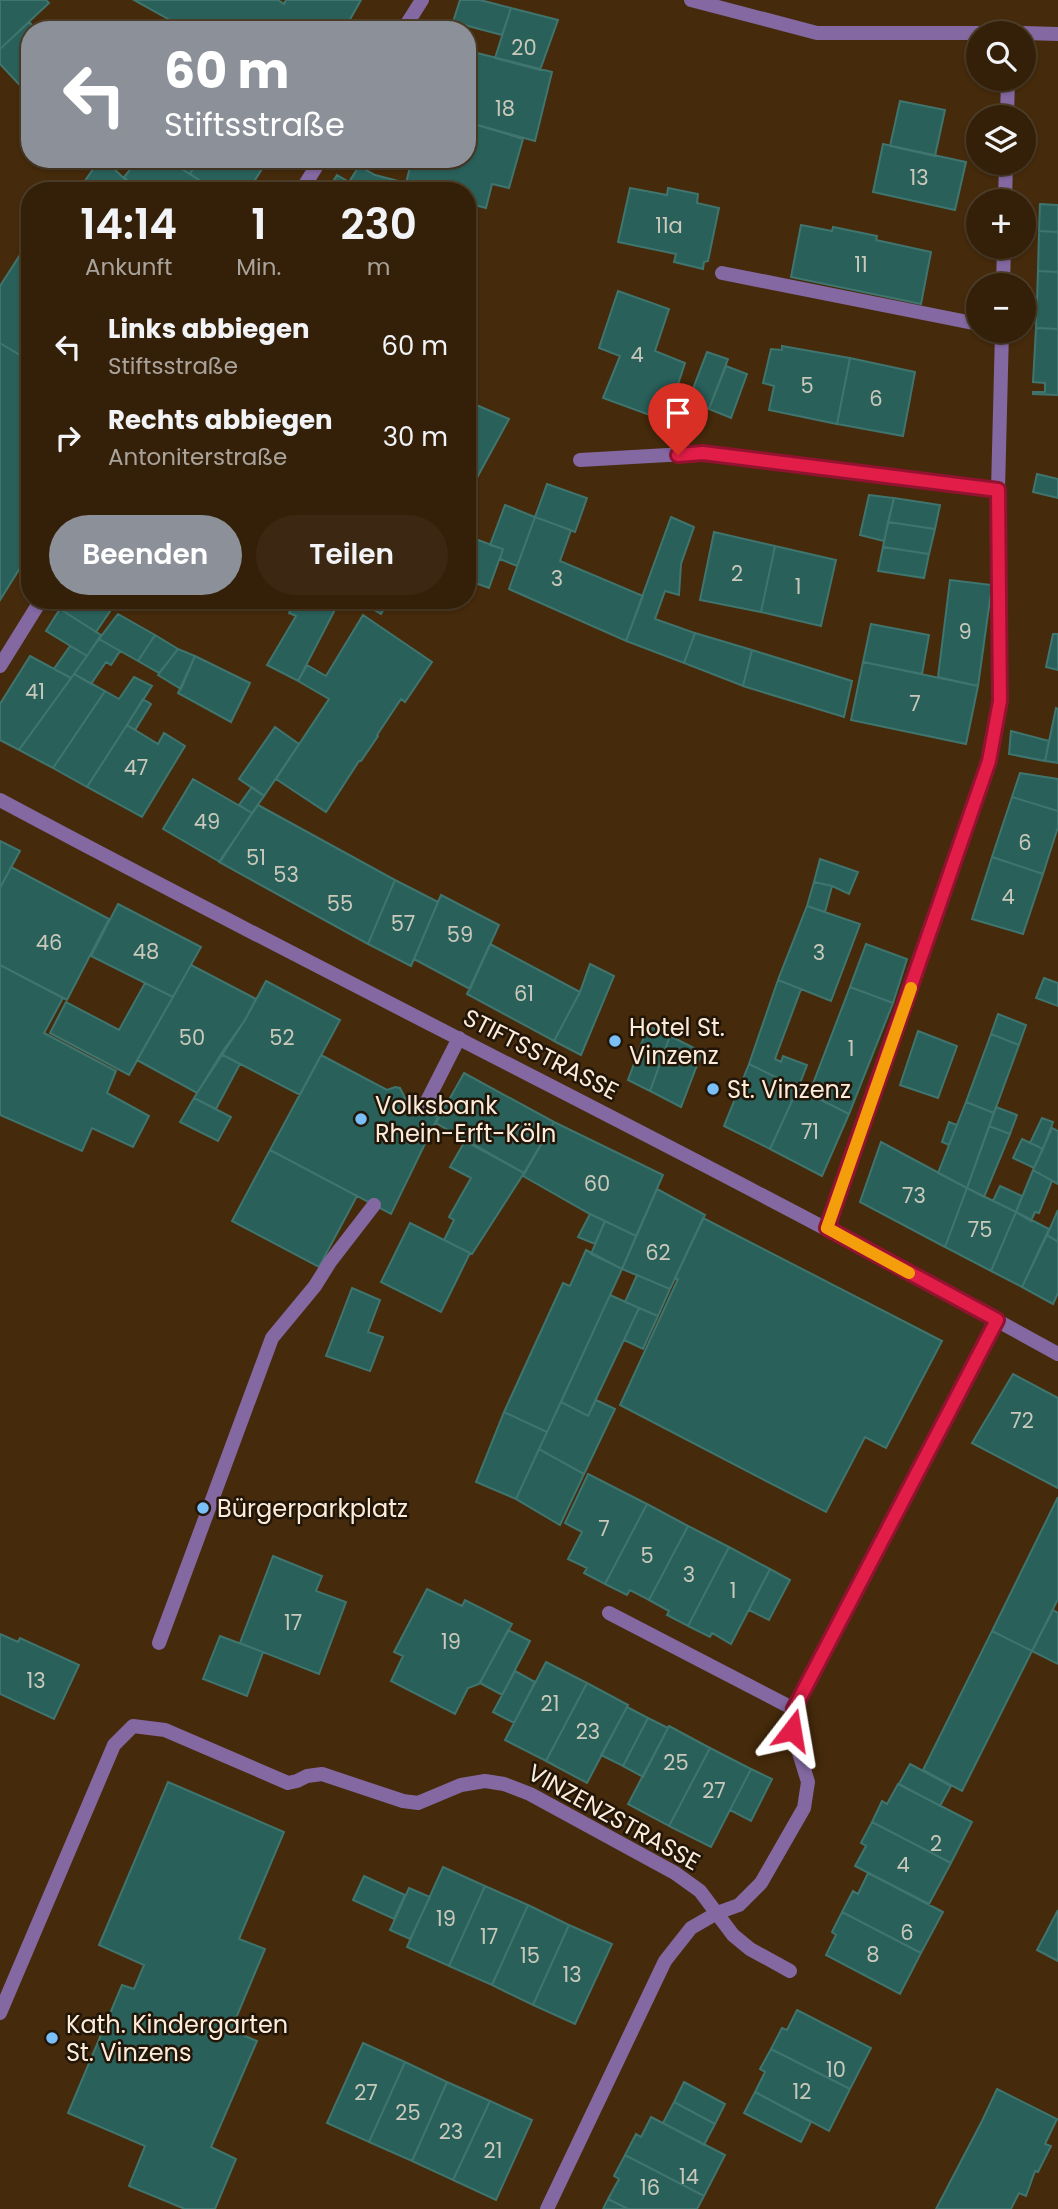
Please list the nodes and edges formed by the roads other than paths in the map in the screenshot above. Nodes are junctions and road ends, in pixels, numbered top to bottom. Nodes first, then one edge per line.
1 (422, 0) edge
2 (691, 0) edge
3 (409, 21) edge
4 (966, 33) edge
5 (1036, 33) edge
6 (1058, 34) edge
7 (722, 273) dead end
8 (966, 322) edge
9 (1002, 343) edge
10 (580, 460) dead end
11 (998, 490) junction
12 (35, 609) edge
13 (0, 666) edge
14 (0, 800) edge
15 (459, 1038) junction
16 (423, 1109) dead end
17 (374, 1205) dead end
18 (827, 1228) junction
19 (997, 1320) junction
20 (1058, 1354) edge
21 (609, 1614) dead end
22 (159, 1643) dead end
23 (794, 1709) junction
24 (717, 1913) junction
25 (790, 1971) dead end
26 (0, 2013) edge
27 (547, 2209) edge

1 - 3 street
2 - 4 street
5 - 6 street
7 - 8 street
9 - 11 street
10 - 11 street
11 - 18 street
12 - 13 street
14 - 15 street, STIFTSSTRASSE
15 - 16 street
15 - 18 street, STIFTSSTRASSE
17 - 22 street
18 - 19 street, STIFTSSTRASSE
19 - 20 street, STIFTSSTRASSE
19 - 23 street
21 - 23 street
23 - 24 street
24 - 25 street, VINZENZSTRASSE
24 - 26 street, VINZENZSTRASSE
24 - 27 street

